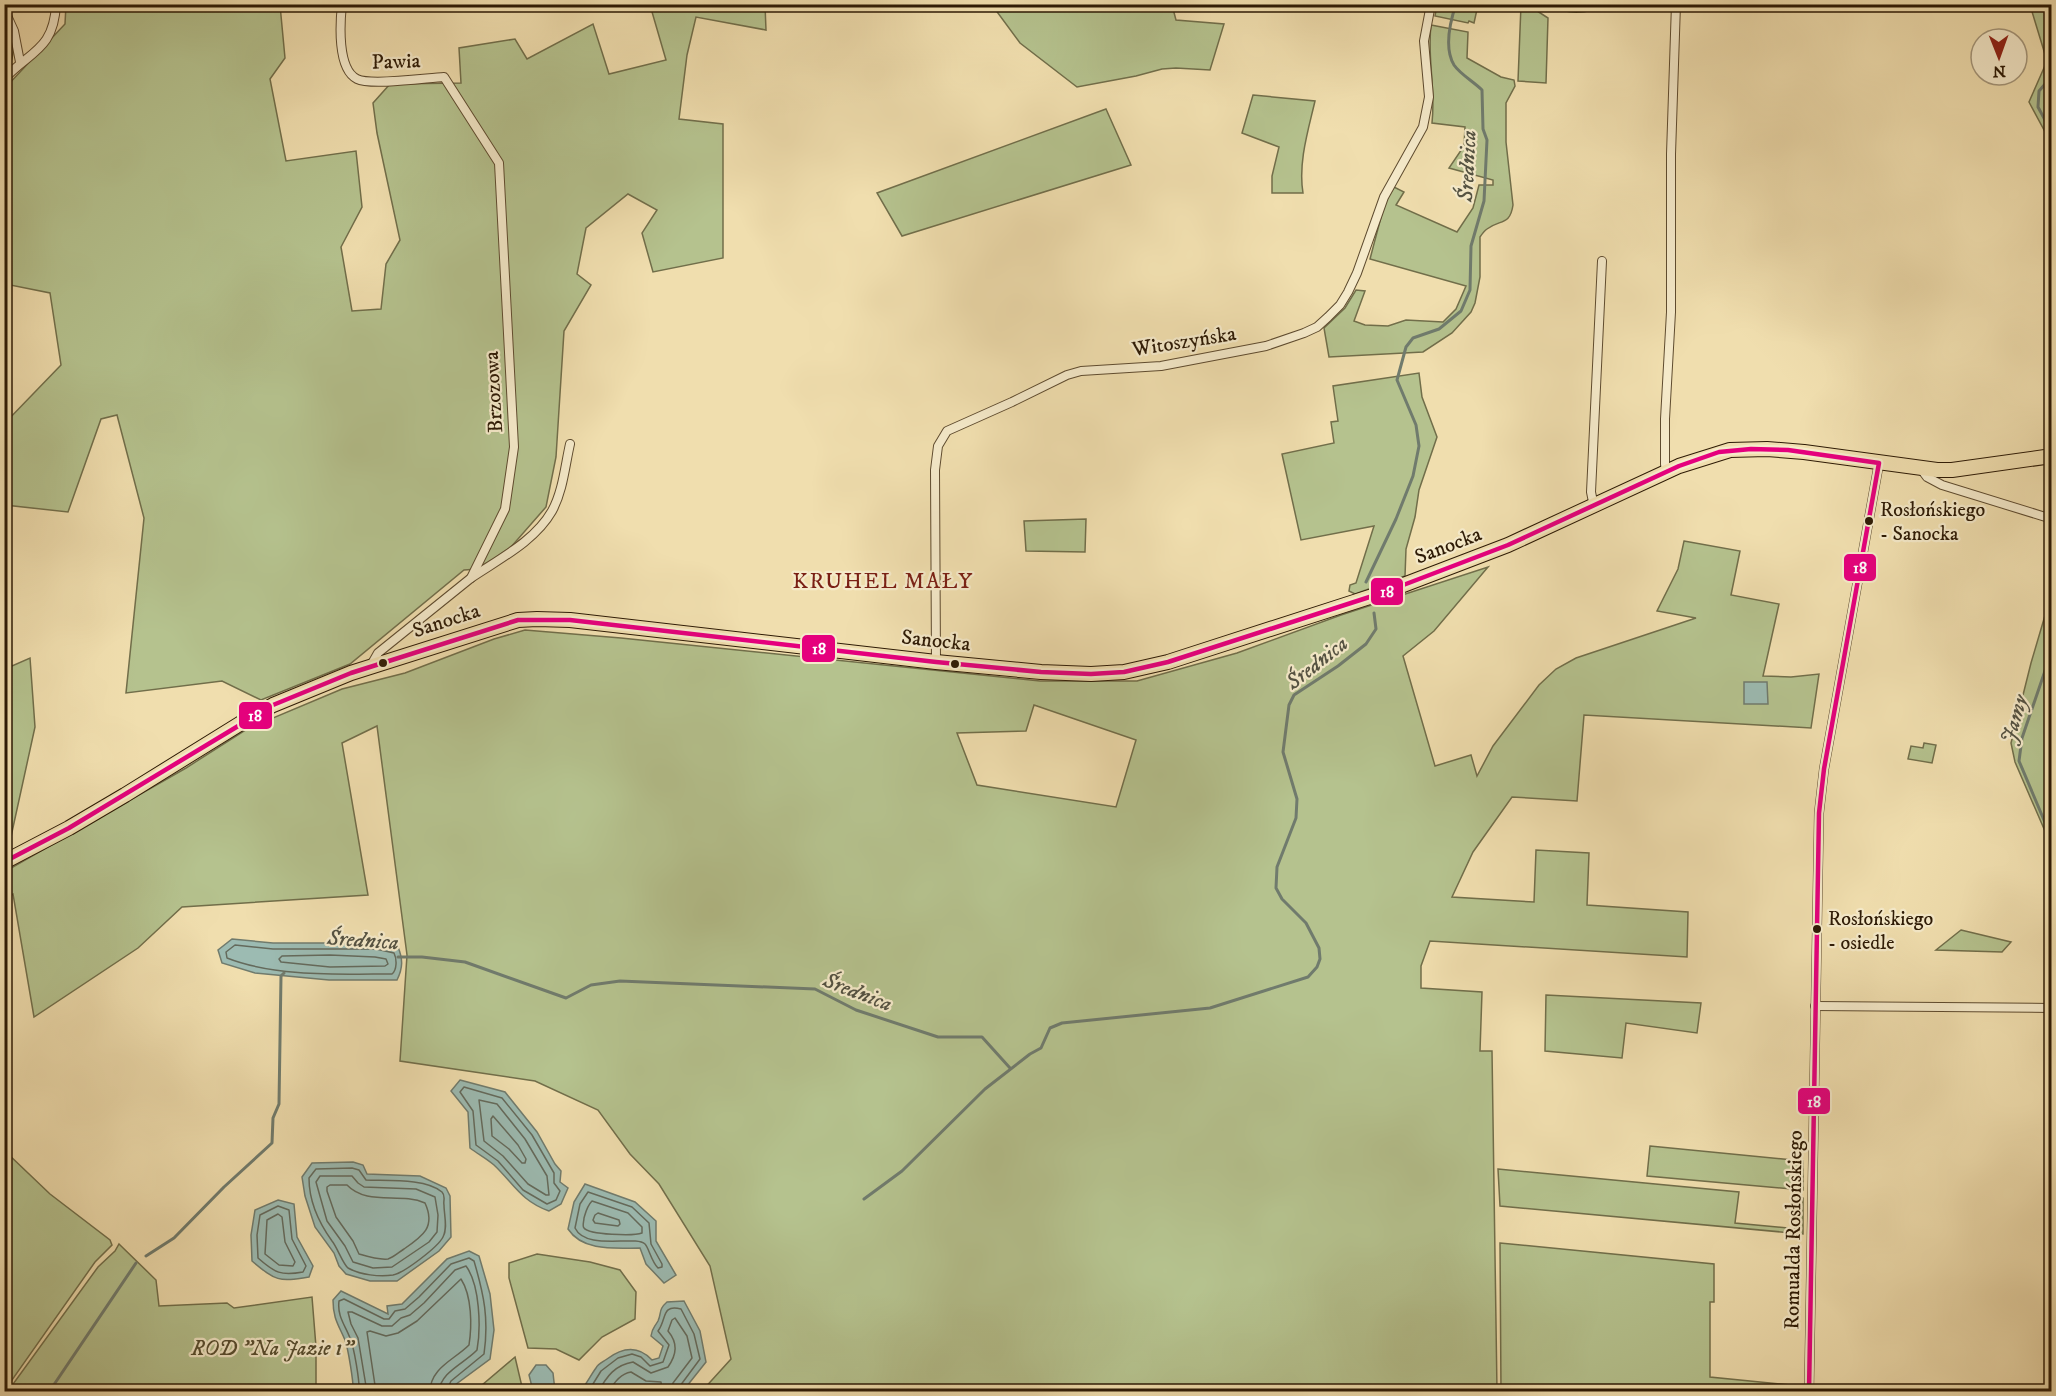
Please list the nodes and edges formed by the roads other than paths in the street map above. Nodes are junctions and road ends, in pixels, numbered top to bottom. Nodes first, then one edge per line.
1 (56, 4) edge
2 (342, 4) edge
3 (1431, 4) edge
4 (1676, 4) edge
5 (4, 9) edge
6 (20, 62) junction
7 (444, 77) joint
8 (4, 79) edge
9 (1602, 261) dead end
10 (570, 444) dead end
11 (2052, 456) edge
12 (1879, 463) junction
13 (1921, 468) junction
14 (1666, 472) junction
15 (1594, 507) junction
16 (2052, 519) edge
17 (471, 578) junction
18 (936, 662) junction
19 (370, 667) junction
20 (4, 862) edge
21 (1815, 1006) junction
22 (2052, 1008) edge
23 (1809, 1392) edge

1 - 6 street
2 - 7 street, Pawia
3 - 18 street, Witoszyńska
4 - 14 street
5 - 6 street
6 - 8 street
7 - 17 street, Brzozowa
9 - 15 street
10 - 17 street
11 - 13 main road, Sanocka
12 - 13 main road, Sanocka
12 - 14 main road, Sanocka
12 - 21 street, Romualda Rosłońskiego
13 - 16 street
14 - 15 main road, Sanocka
15 - 18 main road, Sanocka
17 - 19 street, Brzozowa
18 - 19 main road, Sanocka
19 - 20 main road, Sanocka
21 - 22 street
21 - 23 street, Romualda Rosłońskiego

